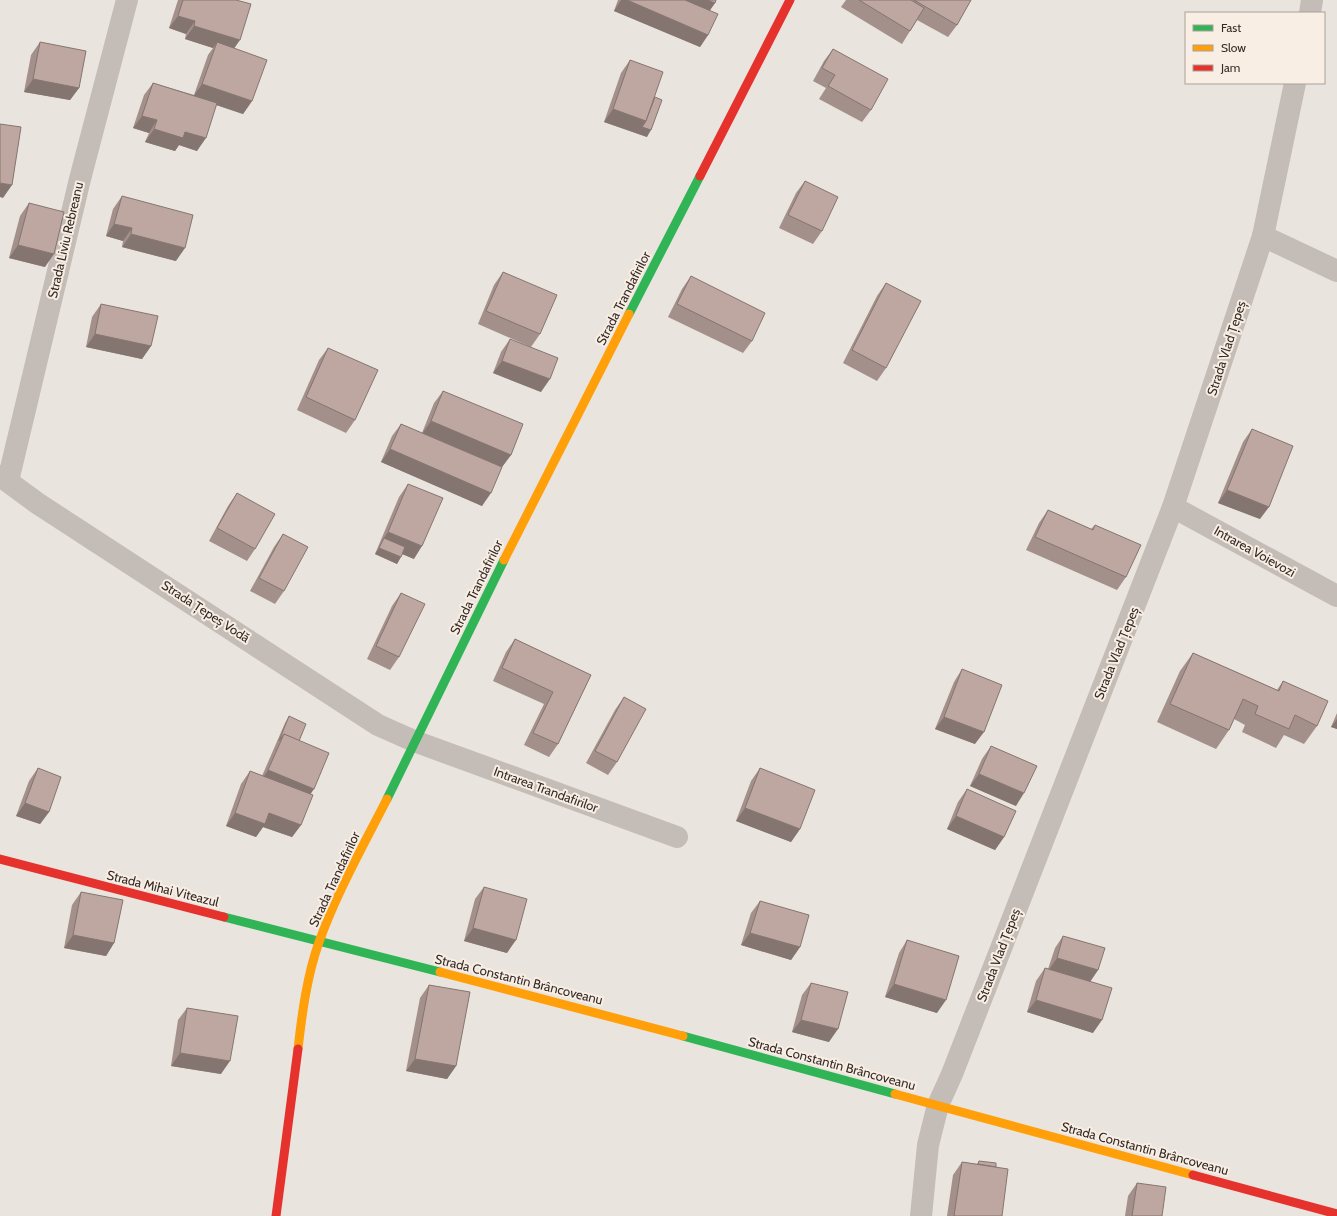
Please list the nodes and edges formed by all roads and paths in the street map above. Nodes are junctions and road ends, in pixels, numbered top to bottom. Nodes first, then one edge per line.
1 (127, 0) edge
2 (790, 0) edge
3 (1312, 0) edge
4 (1310, 12) edge
5 (1295, 84) edge
6 (1263, 236) junction
7 (1337, 271) edge
8 (4, 479) edge
9 (1173, 507) junction
10 (1337, 596) edge
11 (414, 741) junction
12 (677, 837) dead end
13 (0, 859) edge
14 (319, 942) junction
15 (938, 1105) junction
16 (1337, 1214) edge
17 (276, 1216) edge
18 (921, 1216) edge

1 - 8 street, Strada Liviu Rebreanu
2 - 11 street, Strada Trandafirilor
3 - 4 street
5 - 6 street, Strada Vlad Țepeș
6 - 7 street
6 - 9 street, Strada Vlad Țepeș
8 - 11 street, Strada Țepeș Vodă
9 - 10 street, Intrarea Voievozi
9 - 15 street, Strada Vlad Țepeș
11 - 12 street, Intrarea Trandafirilor
11 - 14 street, Strada Trandafirilor
13 - 14 street, Strada Mihai Viteazul
14 - 15 street, Strada Constantin Brâncoveanu
14 - 17 street, Strada Trandafirilor
15 - 16 street, Strada Constantin Brâncoveanu
15 - 18 street, Strada Vlad Țepeș

